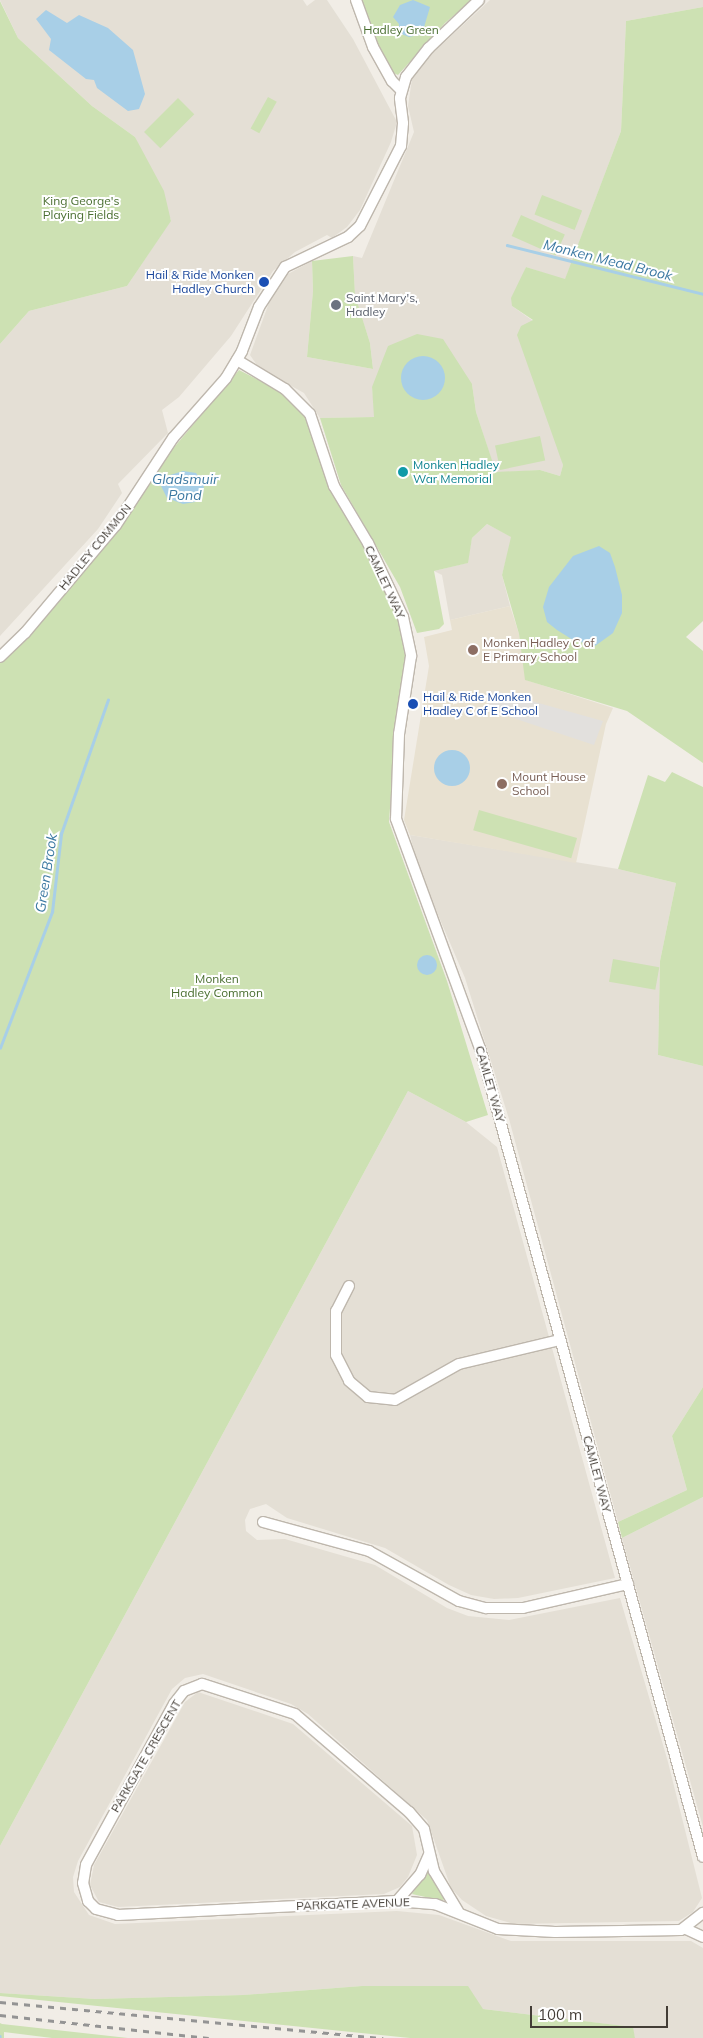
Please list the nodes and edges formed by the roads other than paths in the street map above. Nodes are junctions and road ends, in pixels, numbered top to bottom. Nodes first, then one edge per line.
1 (356, 0) edge
2 (479, 0) edge
3 (401, 90) junction
4 (237, 360) junction
5 (0, 657) edge
6 (348, 1286) dead end
7 (560, 1340) junction
8 (263, 1522) dead end
9 (628, 1584) junction
10 (429, 1855) junction
11 (703, 1857) edge
12 (84, 1892) joint
13 (397, 1901) junction
14 (458, 1911) junction
15 (703, 1913) edge
16 (686, 1928) junction
17 (703, 1937) edge

1 - 3 street
2 - 3 street
3 - 4 street, HADLEY COMMON
4 - 5 street, HADLEY COMMON
4 - 7 street, CAMLET WAY
6 - 7 street
7 - 9 street, CAMLET WAY
8 - 9 street
9 - 11 street, CAMLET WAY
10 - 12 street, PARKGATE CRESCENT
10 - 13 street
10 - 14 street, PARKGATE CRESCENT
12 - 13 street, PARKGATE AVENUE
13 - 14 street, PARKGATE AVENUE
14 - 16 street, PARKGATE AVENUE
15 - 16 street
16 - 17 street, PARKGATE AVENUE

